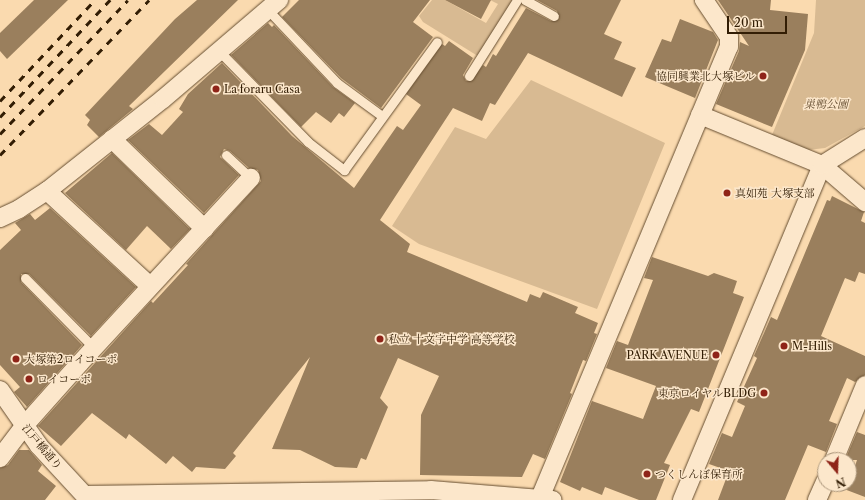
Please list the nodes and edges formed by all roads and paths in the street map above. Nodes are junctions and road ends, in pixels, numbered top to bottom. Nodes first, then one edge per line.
1 (518, 0) edge
2 (525, 0) edge
3 (704, 0) edge
4 (273, 5) edge
5 (554, 16) dead end
6 (437, 42) dead end
7 (219, 51) junction
8 (469, 76) dead end
9 (700, 115) junction
10 (382, 116) junction
11 (865, 138) edge
12 (112, 139) junction
13 (226, 155) dead end
14 (822, 165) junction
15 (251, 178) joint
16 (46, 191) junction
17 (865, 202) edge
18 (0, 218) edge
19 (205, 229) junction
20 (25, 278) dead end
21 (150, 286) junction
22 (94, 348) junction
23 (865, 385) edge
24 (0, 390) edge
25 (24, 426) junction
26 (837, 452) edge
27 (0, 458) edge
28 (428, 495) edge
29 (87, 497) edge
30 (546, 499) edge
31 (682, 500) edge

1 - 8 lane
2 - 5 lane
3 - 9 street
4 - 7 street
4 - 10 lane
6 - 10 lane
7 - 10 lane
7 - 12 street
9 - 14 street
9 - 30 street
11 - 14 street
12 - 16 street
12 - 19 street
13 - 15 lane
14 - 17 street
14 - 31 street
15 - 19 street
16 - 18 street
16 - 21 street
19 - 21 street
20 - 22 lane
21 - 22 street
22 - 25 street
23 - 26 street
24 - 25 street, 江戸橋通り
25 - 27 street
25 - 29 street, 江戸橋通り
28 - 29 street
28 - 30 street

